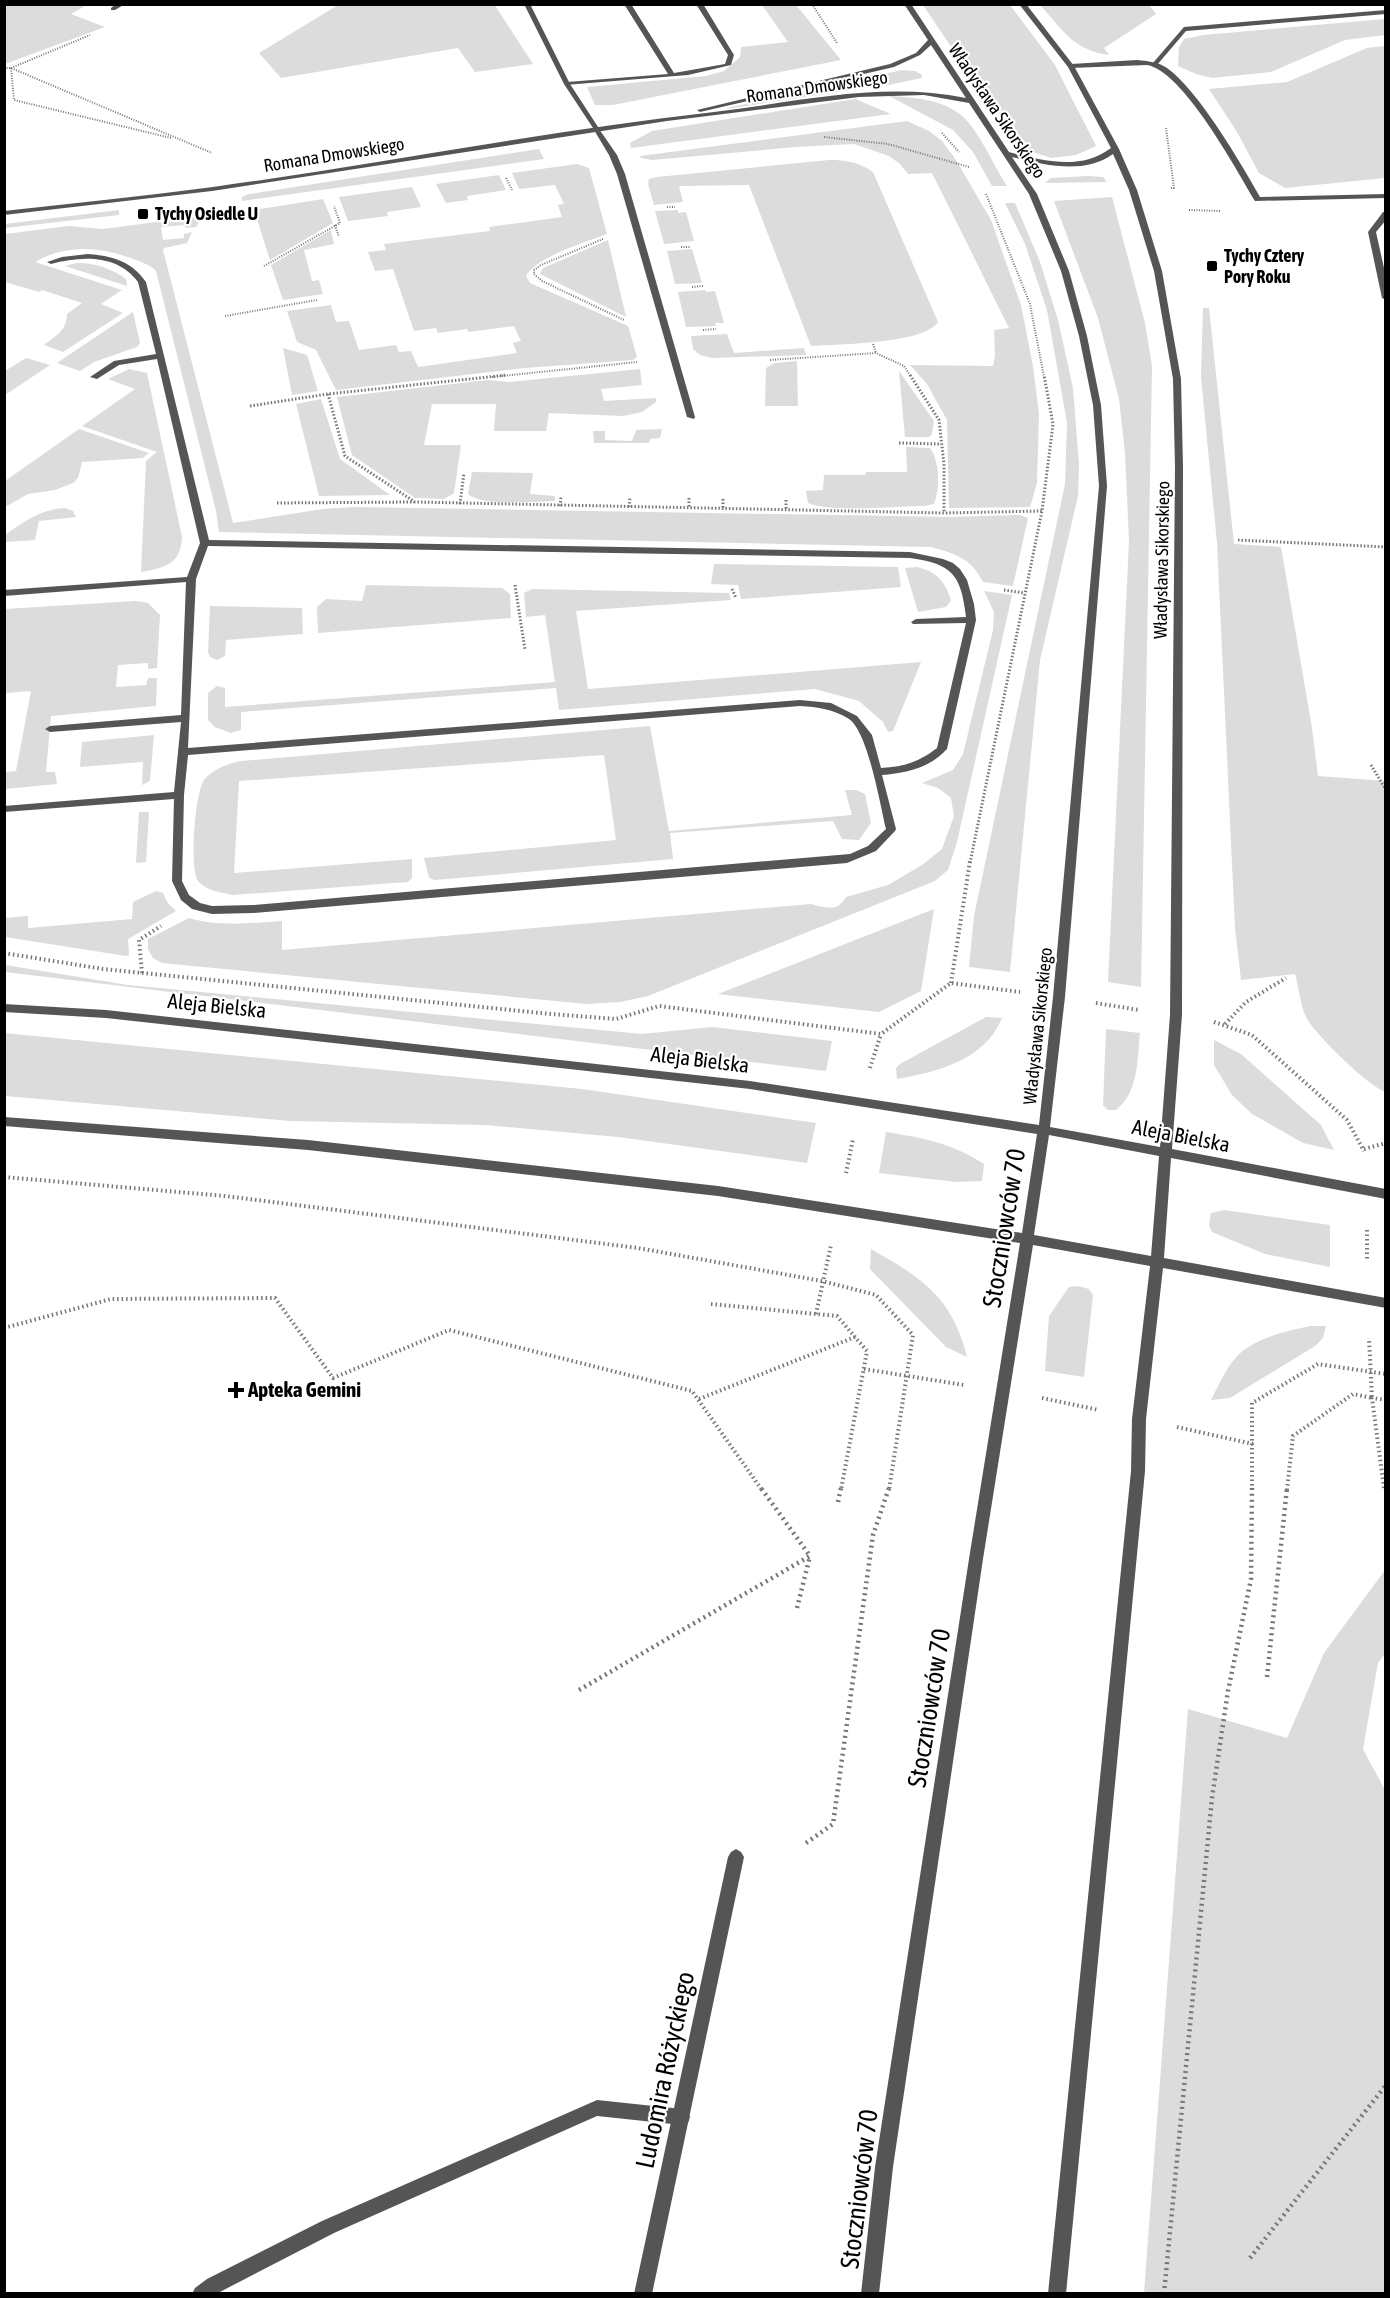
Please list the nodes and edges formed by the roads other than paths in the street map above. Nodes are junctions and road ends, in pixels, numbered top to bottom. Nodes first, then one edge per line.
1 (122, 4) edge
2 (527, 4) edge
3 (627, 4) edge
4 (699, 4) edge
5 (907, 4) edge
6 (1022, 4) edge
7 (113, 9) road end
8 (1386, 12) edge
9 (931, 40) junction
10 (1155, 64) junction
11 (1071, 66) junction
12 (672, 75) junction
13 (567, 84) junction
14 (970, 101) junction
15 (667, 119) junction
16 (597, 130) junction
17 (1115, 148) junction
18 (1008, 154) junction
19 (1386, 196) edge
20 (4, 213) edge
21 (1386, 214) edge
22 (51, 262) dead end
23 (1386, 298) edge
24 (160, 357) junction
25 (94, 377) dead end
26 (690, 417) dead end
27 (205, 543) junction
28 (191, 579) junction
29 (4, 593) edge
30 (971, 620) junction
31 (916, 622) dead end
32 (186, 718) junction
33 (50, 729) dead end
34 (184, 752) junction
35 (877, 772) junction
36 (179, 795) junction
37 (4, 809) edge
38 (4, 1008) edge
39 (4, 1121) edge
40 (1044, 1130) junction
41 (1166, 1153) junction
42 (1386, 1194) edge
43 (1026, 1239) junction
44 (1157, 1262) junction
45 (1386, 1303) edge
46 (736, 1857) dead end
47 (682, 2117) junction
48 (201, 2294) edge
49 (644, 2294) edge
50 (870, 2294) edge
51 (1057, 2294) edge

1 - 7 street
2 - 13 street
3 - 12 street
4 - 12 street
5 - 9 street, Władysława Sikorskiego
6 - 11 street, Władysława Sikorskiego
8 - 10 street
9 - 14 street, Władysława Sikorskiego
9 - 15 street, Romana Dmowskiego
10 - 11 street
10 - 19 street
11 - 17 street, Władysława Sikorskiego
12 - 13 street
13 - 16 street
14 - 15 street, Romana Dmowskiego
14 - 18 street, Władysława Sikorskiego
15 - 16 street, Romana Dmowskiego
16 - 20 street, Romana Dmowskiego
16 - 26 street
17 - 18 street
17 - 41 street, Władysława Sikorskiego
18 - 40 street, Władysława Sikorskiego
21 - 23 street
22 - 24 street
24 - 25 street
24 - 27 street
27 - 28 street
27 - 30 street
28 - 29 street
28 - 32 street
30 - 31 street
30 - 35 street
32 - 33 street
32 - 34 street
34 - 35 street
34 - 36 street
35 - 36 street
36 - 37 street
38 - 40 street, Aleja Bielska
39 - 43 street
40 - 41 street, Aleja Bielska
40 - 43 street, Stoczniowców 70
41 - 42 street, Aleja Bielska
41 - 44 street
43 - 44 street
43 - 50 street, Stoczniowców 70
44 - 45 street
44 - 51 street
46 - 47 street, Ludomira Różyckiego
47 - 48 street
47 - 49 street, Ludomira Różyckiego

